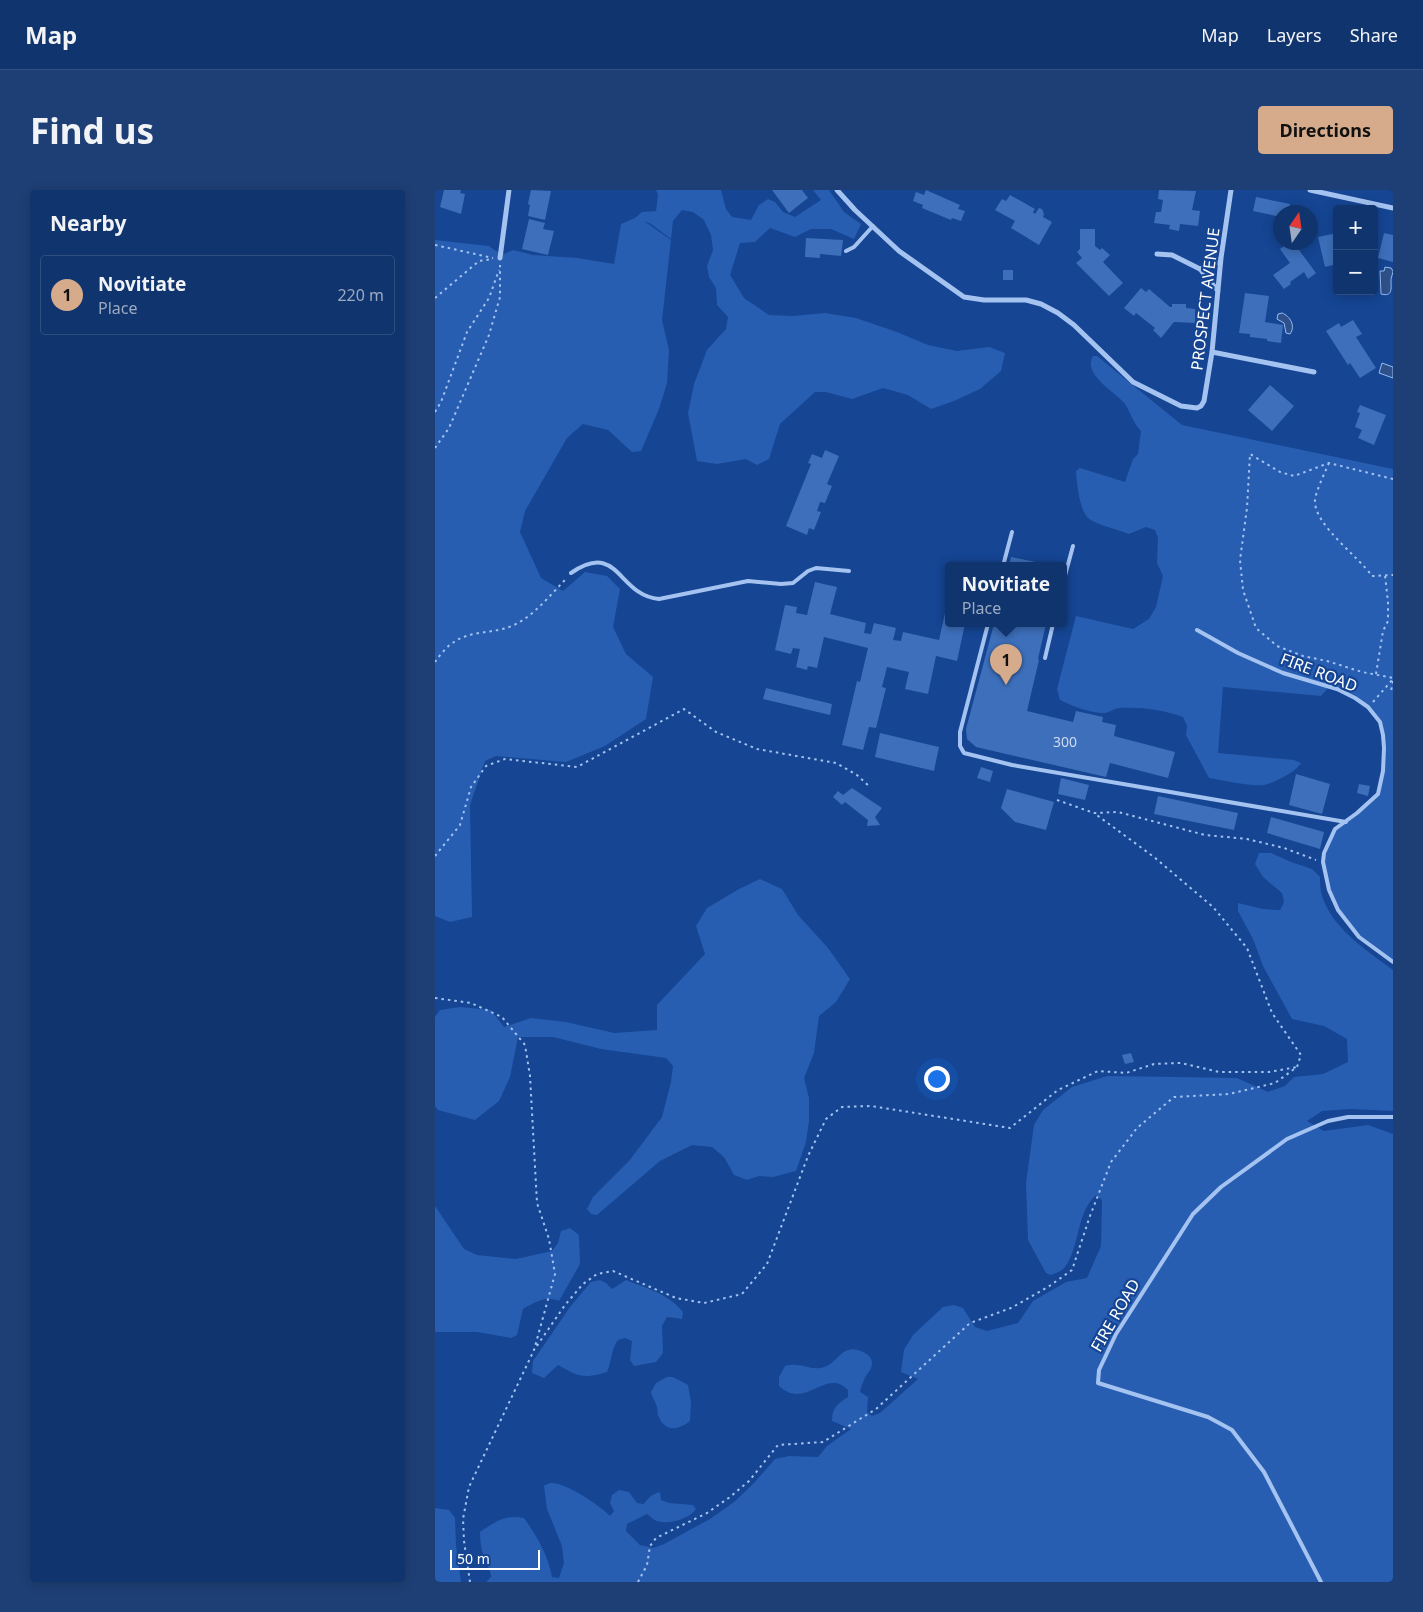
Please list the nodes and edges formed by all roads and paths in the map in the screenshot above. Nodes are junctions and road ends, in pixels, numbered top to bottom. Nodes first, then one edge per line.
1 (509, 190) edge
2 (837, 190) edge
3 (1231, 190) edge
4 (1310, 190) edge
5 (1393, 208) edge
6 (873, 226) junction
7 (435, 245) edge
8 (846, 251) dead end
9 (1157, 254) dead end
10 (500, 258) junction
11 (1221, 258) junction
12 (500, 267) junction
13 (1200, 268) junction
14 (1218, 291) junction
15 (435, 298) edge
16 (1212, 352) junction
17 (1314, 372) dead end
18 (435, 412) edge
19 (435, 448) edge
20 (1329, 463) junction
21 (1393, 479) edge
22 (1012, 532) dead end
23 (1073, 546) dead end
24 (1004, 562) edge
25 (1067, 568) edge
26 (849, 571) dead end
27 (571, 573) joint
28 (1385, 575) junction
29 (1393, 575) edge
30 (987, 627) edge
31 (1052, 627) edge
32 (1197, 630) dead end
33 (1045, 658) dead end
34 (435, 662) edge
35 (1376, 674) junction
36 (1393, 679) edge
37 (1393, 692) edge
38 (1368, 707) junction
39 (870, 787) dead end
40 (1057, 800) dead end
41 (1094, 813) junction
42 (1346, 822) junction
43 (435, 856) edge
44 (1323, 862) junction
45 (1393, 962) edge
46 (435, 998) edge
47 (1297, 1067) junction
48 (1393, 1117) edge
49 (534, 1350) junction
50 (470, 1582) edge
51 (638, 1582) edge
52 (1321, 1582) edge

1 - 10 street
2 - 6 street
3 - 11 street, PROSPECT AVENUE
4 - 5 street
6 - 8 lane
6 - 16 street, PROSPECT AVENUE
7 - 10 path
9 - 13 street
10 - 12 path
10 - 15 path
11 - 13 street
11 - 14 street, PROSPECT AVENUE
12 - 18 path
12 - 19 path
13 - 14 street
14 - 16 street, PROSPECT AVENUE
16 - 17 street
20 - 21 path
20 - 28 path
20 - 35 path
22 - 24 lane
23 - 25 lane
26 - 27 lane
27 - 34 path
28 - 29 path
28 - 35 path
30 - 42 lane
31 - 33 lane
32 - 38 lane, FIRE ROAD
35 - 36 path
36 - 37 path
36 - 38 path
38 - 42 lane, FIRE ROAD
39 - 43 path
40 - 41 path
41 - 44 path
41 - 47 path
42 - 44 lane, FIRE ROAD
44 - 45 lane
46 - 49 path
47 - 49 path
47 - 51 path
48 - 52 lane, FIRE ROAD
49 - 50 path

